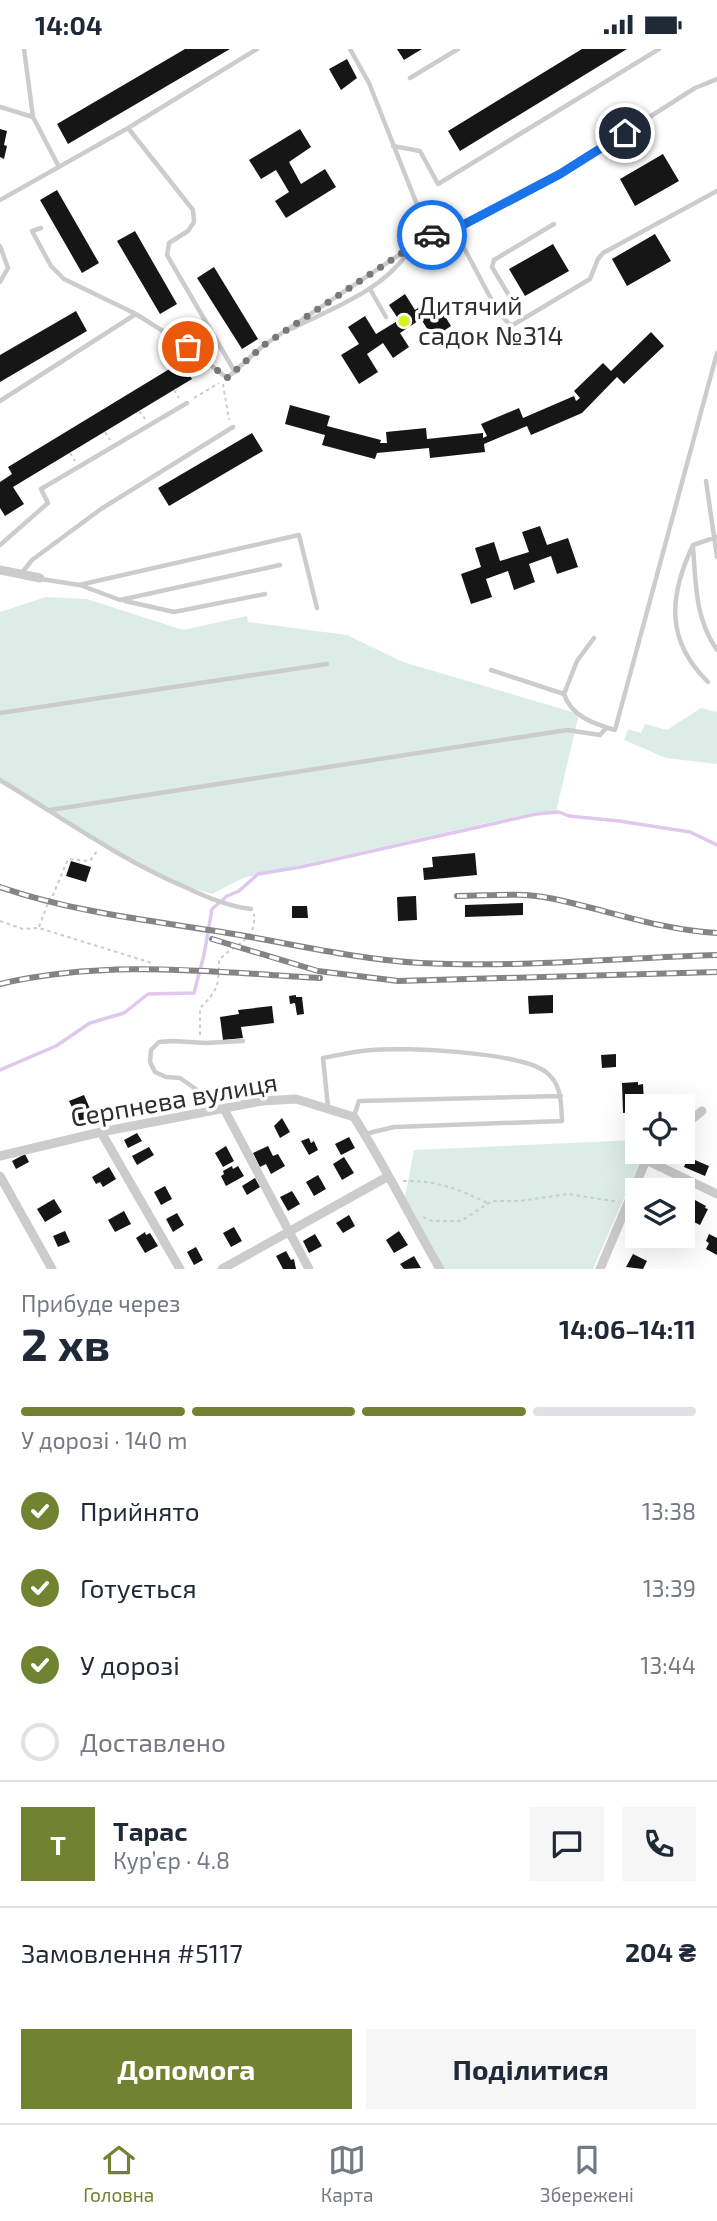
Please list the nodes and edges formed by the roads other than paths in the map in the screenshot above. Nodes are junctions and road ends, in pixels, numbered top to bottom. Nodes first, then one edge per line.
1 (24, 49) edge
2 (257, 49) edge
3 (350, 49) edge
4 (458, 49) edge
5 (659, 49) edge
6 (410, 78) dead end
7 (717, 79) edge
8 (0, 107) edge
9 (33, 117) junction
10 (128, 128) junction
11 (393, 146) junction
12 (59, 167) junction
13 (717, 191) edge
14 (1, 199) edge
15 (554, 224) dead end
16 (41, 228) dead end
17 (454, 229) junction
18 (429, 235) junction
19 (412, 245) junction
20 (0, 246) edge
21 (0, 282) edge
22 (370, 289) junction
23 (136, 314) junction
24 (386, 317) dead end
25 (523, 319) junction
26 (274, 338) junction
27 (717, 353) edge
28 (235, 372) junction
29 (0, 401) edge
30 (185, 404) road end
31 (233, 427) road end
32 (706, 481) dead end
33 (715, 538) edge
34 (0, 545) edge
35 (693, 545) junction
36 (717, 557) edge
37 (280, 565) dead end
38 (0, 570) edge
39 (21, 574) junction
40 (40, 579) joint
41 (79, 585) junction
42 (265, 594) dead end
43 (120, 600) junction
44 (317, 608) dead end
45 (594, 638) dead end
46 (717, 650) edge
47 (327, 664) dead end
48 (491, 670) dead end
49 (708, 682) dead end
50 (564, 694) junction
51 (0, 713) edge
52 (606, 728) junction
53 (0, 780) edge
54 (50, 810) junction
55 (250, 909) road end
56 (243, 1041) dead end
57 (561, 1096) junction
58 (328, 1107) junction
59 (223, 1109) junction
60 (702, 1111) dead end
61 (354, 1117) junction
62 (695, 1117) edge
63 (101, 1132) junction
64 (364, 1134) junction
65 (0, 1156) edge
66 (644, 1164) edge
67 (654, 1164) edge
68 (0, 1176) edge
69 (389, 1179) junction
70 (717, 1194) edge
71 (289, 1231) junction
72 (52, 1269) edge
73 (180, 1269) edge
74 (222, 1269) edge
75 (309, 1269) edge
76 (440, 1269) edge
77 (600, 1269) edge

1 - 9 lane
2 - 10 lane
3 - 11 lane
4 - 6 lane
5 - 11 lane
7 - 17 lane
8 - 9 lane
9 - 12 lane
10 - 12 lane
10 - 28 lane
11 - 18 lane
12 - 14 lane
13 - 25 lane
15 - 25 lane
16 - 23 lane
17 - 18 lane
17 - 25 lane
18 - 19 lane
19 - 22 lane
19 - 26 lane
20 - 21 lane
22 - 24 lane
22 - 26 lane
23 - 28 lane
23 - 29 lane
26 - 28 lane
27 - 52 lane
30 - 34 lane
31 - 39 lane
32 - 33 lane
33 - 35 lane
33 - 36 lane
35 - 46 lane
35 - 49 lane
37 - 43 lane
38 - 39 street
39 - 40 street
40 - 41 lane
41 - 43 lane
41 - 44 lane
42 - 43 lane
45 - 50 lane
47 - 51 lane
48 - 50 lane
50 - 52 lane
52 - 54 lane
53 - 54 lane
54 - 55 lane
56 - 59 lane
57 - 58 lane
57 - 61 lane
57 - 64 lane
58 - 59 street, Серпнева вулиця
58 - 61 street, Серпнева вулиця
59 - 63 street, Серпнева вулиця
59 - 71 street
60 - 62 street
61 - 64 street
63 - 65 street, Серпнева вулиця
63 - 73 street
64 - 69 street
66 - 77 street
67 - 70 street
68 - 72 street
69 - 71 street
69 - 76 street
71 - 74 street
71 - 75 street

